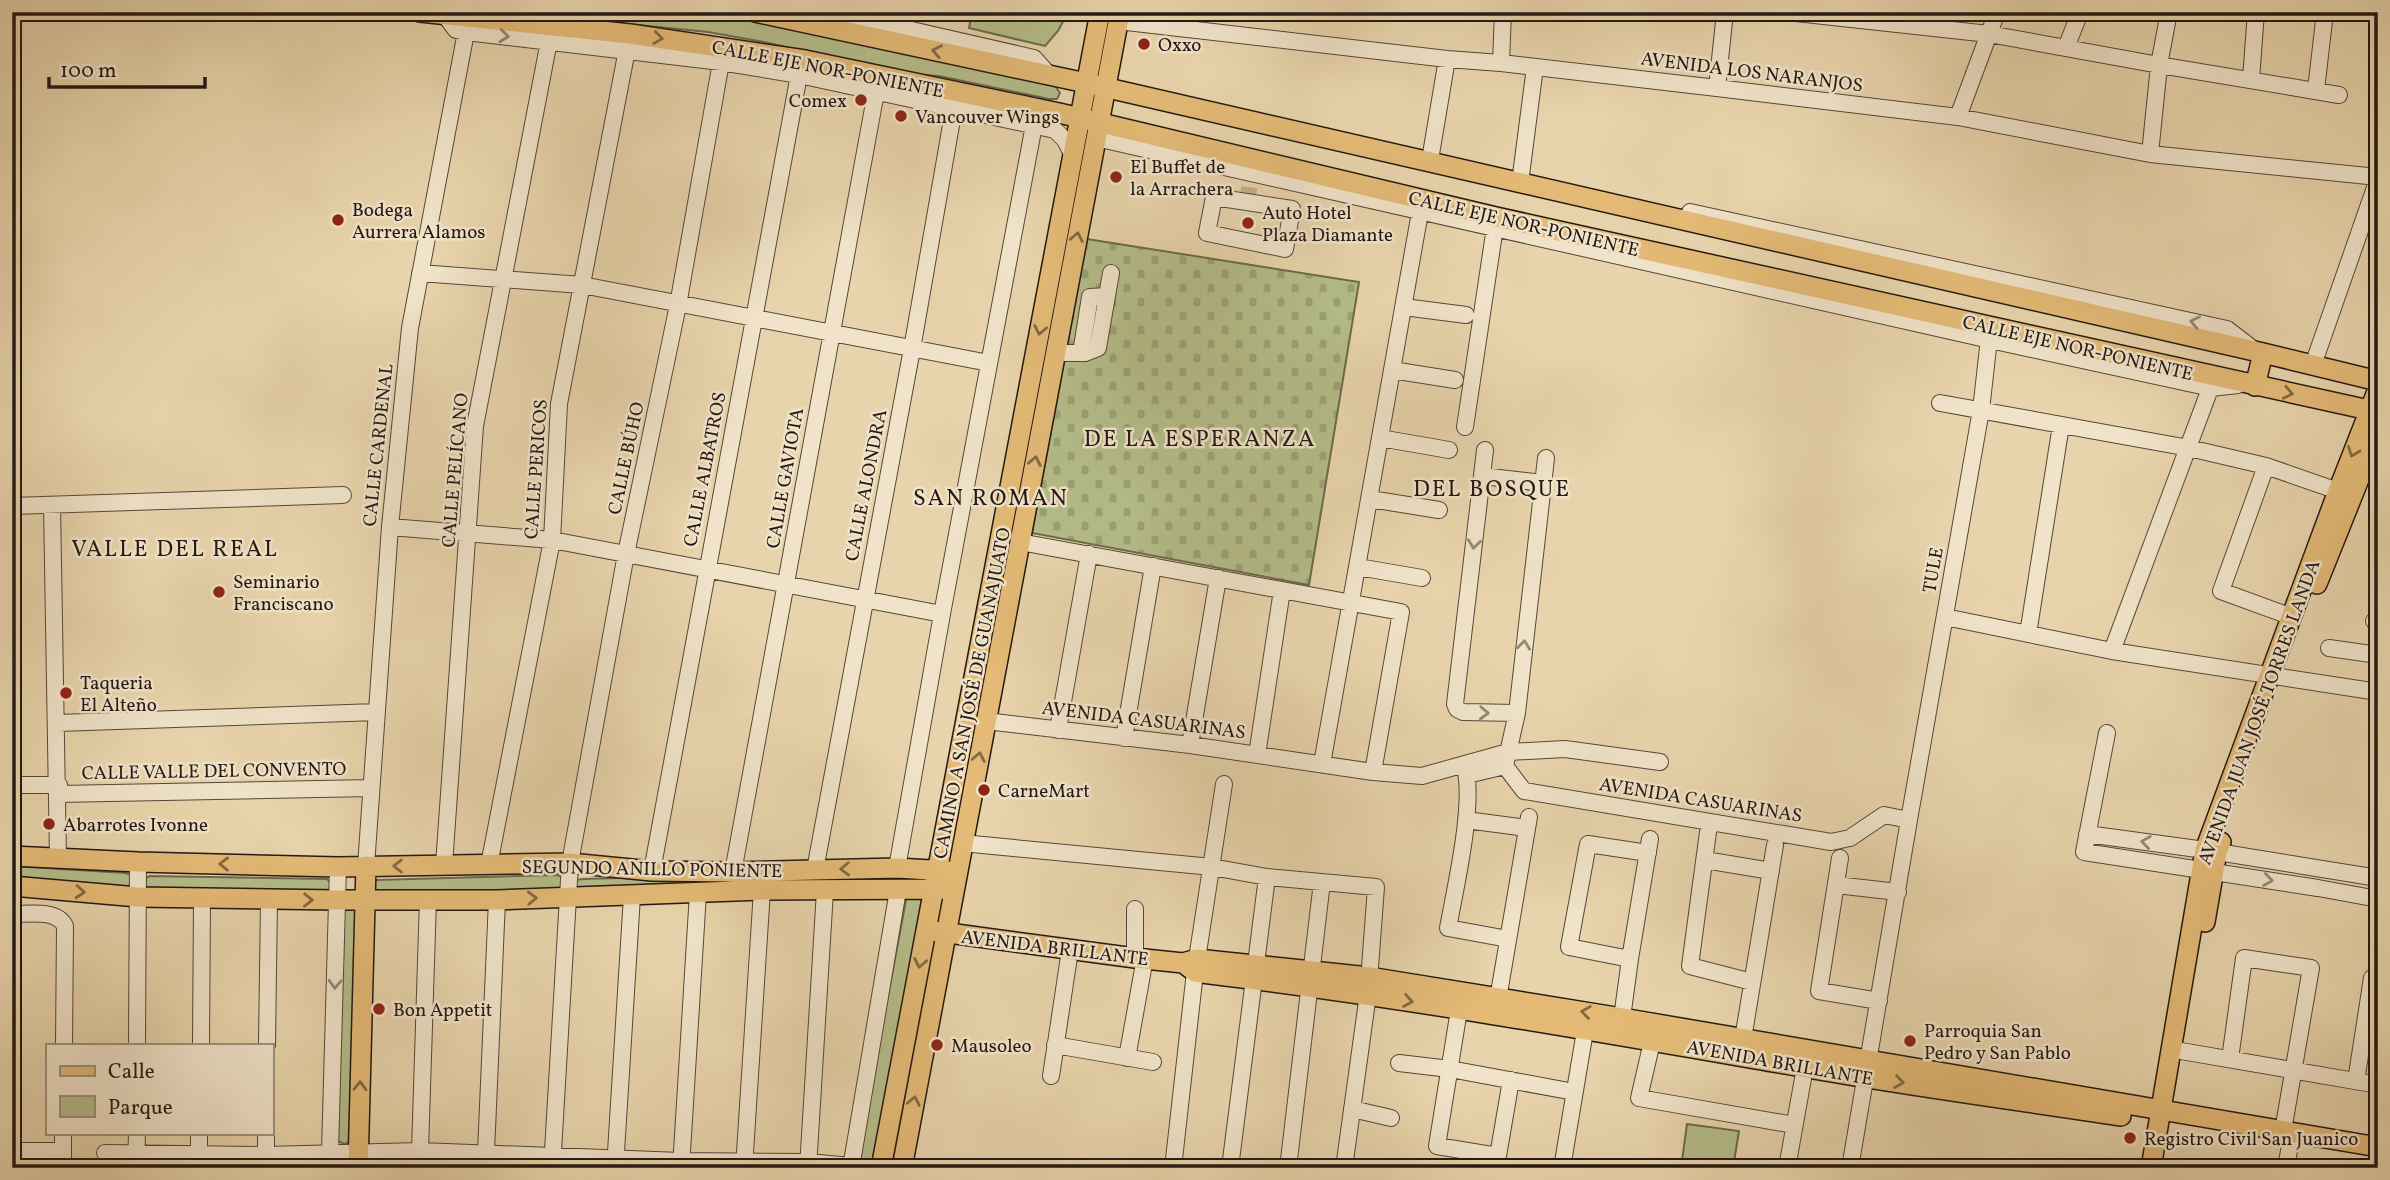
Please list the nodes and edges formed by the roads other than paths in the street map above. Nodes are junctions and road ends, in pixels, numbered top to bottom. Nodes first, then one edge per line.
1 (420, 12) edge
2 (755, 12) edge
3 (833, 12) edge
4 (1100, 12) edge
5 (1503, 12) edge
6 (1725, 12) edge
7 (1787, 12) edge
8 (1997, 12) edge
9 (2080, 12) edge
10 (2169, 12) edge
11 (2256, 12) edge
12 (2325, 12) edge
13 (444, 14) junction
14 (1119, 17) edge
15 (466, 32) junction
16 (1989, 34) junction
17 (549, 41) junction
18 (629, 42) junction
19 (2066, 48) junction
20 (1447, 59) junction
21 (721, 62) junction
22 (1501, 63) junction
23 (2159, 65) junction
24 (1535, 67) junction
25 (799, 75) junction
26 (1050, 76) junction
27 (2251, 79) junction
28 (1100, 81) junction
29 (1717, 88) junction
30 (2316, 90) junction
31 (876, 92) junction
32 (2339, 94) dead end
33 (954, 108) junction
34 (1958, 117) junction
35 (1080, 119) junction
36 (1034, 125) junction
37 (1098, 131) junction
38 (1431, 154) junction
39 (2150, 154) junction
40 (1073, 156) junction
41 (1521, 175) junction
42 (2378, 178) edge
43 (1247, 203) joint
44 (1421, 205) junction
45 (1495, 227) junction
46 (420, 273) junction
47 (1111, 273) dead end
48 (502, 279) junction
49 (582, 285) junction
50 (678, 305) junction
51 (1404, 307) junction
52 (1466, 315) dead end
53 (754, 319) junction
54 (831, 334) junction
55 (1990, 334) junction
56 (912, 349) junction
57 (2259, 352) junction
58 (1055, 353) junction
59 (989, 363) junction
60 (2313, 365) junction
61 (1392, 370) junction
62 (1455, 380) dead end
63 (2212, 382) junction
64 (2378, 382) edge
65 (2250, 385) junction
66 (2378, 389) edge
67 (1940, 403) dead end
68 (1981, 410) junction
69 (2373, 411) edge
70 (2062, 425) junction
71 (1465, 427) dead end
72 (2378, 432) edge
73 (1380, 438) junction
74 (2189, 448) junction
75 (1449, 450) dead end
76 (1485, 450) dead end
77 (2373, 456) edge
78 (1546, 458) dead end
79 (2266, 466) junction
80 (1482, 476) junction
81 (1543, 483) junction
82 (2337, 491) junction
83 (344, 495) dead end
84 (1370, 499) junction
85 (52, 505) junction
86 (12, 506) edge
87 (1438, 510) dead end
88 (390, 527) junction
89 (469, 533) junction
90 (552, 540) junction
91 (1020, 542) junction
92 (626, 554) junction
93 (1089, 554) junction
94 (1153, 566) junction
95 (1358, 567) junction
96 (706, 570) junction
97 (1218, 578) junction
98 (1422, 578) dead end
99 (786, 585) junction
100 (1282, 590) junction
101 (864, 600) junction
102 (1351, 602) junction
103 (942, 614) junction
104 (1945, 617) junction
105 (2292, 617) junction
106 (2028, 634) junction
107 (2329, 648) dead end
108 (2112, 651) junction
109 (2378, 655) edge
110 (2276, 675) junction
111 (2378, 692) edge
112 (377, 712) junction
113 (1517, 713) junction
114 (986, 721) junction
115 (57, 723) junction
116 (1058, 730) junction
117 (2107, 733) dead end
118 (1124, 738) junction
119 (1190, 745) junction
120 (1257, 755) junction
121 (1507, 759) junction
122 (1660, 762) dead end
123 (1322, 764) junction
124 (1466, 769) junction
125 (1373, 772) junction
126 (12, 785) edge
127 (1224, 785) dead end
128 (371, 788) junction
129 (59, 789) junction
130 (1466, 820) junction
131 (1909, 820) junction
132 (1708, 832) dead end
133 (2087, 834) junction
134 (962, 843) junction
135 (1775, 845) dead end
136 (2211, 851) junction
137 (12, 856) edge
138 (1840, 858) dead end
139 (58, 859) junction
140 (1705, 860) junction
141 (138, 862) junction
142 (570, 863) junction
143 (489, 865) junction
144 (366, 866) junction
145 (444, 866) junction
146 (338, 867) junction
147 (1212, 867) junction
148 (897, 868) junction
149 (815, 870) junction
150 (1771, 871) junction
151 (652, 872) junction
152 (733, 872) junction
153 (2207, 872) junction
154 (1267, 877) junction
155 (2378, 878) edge
156 (946, 880) junction
157 (1322, 882) junction
158 (1836, 886) junction
159 (898, 890) junction
160 (762, 891) junction
161 (825, 891) junction
162 (1898, 892) junction
163 (698, 893) junction
164 (632, 896) junction
165 (138, 897) junction
166 (568, 897) junction
167 (202, 898) junction
168 (269, 899) junction
169 (428, 899) junction
170 (2378, 899) edge
171 (18, 900) edge
172 (338, 900) junction
173 (366, 900) junction
174 (497, 900) junction
175 (1135, 909) dead end
176 (926, 930) junction
177 (946, 933) junction
178 (1508, 939) junction
179 (1070, 950) junction
180 (1140, 958) junction
181 (1630, 959) junction
182 (1192, 964) junction
183 (1255, 972) junction
184 (1311, 979) junction
185 (2375, 979) edge
186 (1752, 982) junction
187 (1369, 986) junction
188 (1498, 999) junction
189 (1879, 1001) junction
190 (1459, 1010) junction
191 (1622, 1018) junction
192 (1585, 1031) junction
193 (1654, 1032) junction
194 (1743, 1038) junction
195 (64, 1044) edge
196 (137, 1044) edge
197 (201, 1044) edge
198 (267, 1044) edge
199 (1055, 1045) junction
200 (2181, 1051) junction
201 (1127, 1058) junction
202 (1806, 1059) junction
203 (2231, 1059) junction
204 (1153, 1062) dead end
205 (1399, 1063) dead end
206 (1450, 1069) junction
207 (1867, 1069) junction
208 (2294, 1071) junction
209 (1051, 1076) dead end
210 (1511, 1080) junction
211 (2356, 1081) junction
212 (2378, 1085) edge
213 (1574, 1093) junction
214 (1352, 1110) junction
215 (2165, 1117) junction
216 (1391, 1118) dead end
217 (1794, 1125) junction
218 (63, 1134) edge
219 (136, 1134) edge
220 (200, 1134) edge
221 (266, 1134) edge
222 (2286, 1138) junction
223 (2378, 1147) edge
224 (12, 1151) edge
225 (63, 1151) junction
226 (419, 1151) junction
227 (330, 1152) junction
228 (486, 1152) junction
229 (105, 1153) dead end
230 (2378, 1159) edge
231 (136, 1161) edge
232 (199, 1161) edge
233 (266, 1161) edge
234 (358, 1161) edge
235 (552, 1163) edge
236 (615, 1163) edge
237 (681, 1165) edge
238 (744, 1165) edge
239 (808, 1165) edge
240 (851, 1167) edge
241 (63, 1168) edge
242 (881, 1168) edge
243 (902, 1168) edge
244 (1173, 1168) edge
245 (1230, 1168) edge
246 (1288, 1168) edge
247 (1344, 1168) edge
248 (1562, 1168) edge
249 (1787, 1168) edge
250 (1850, 1168) edge
251 (2151, 1168) edge
252 (2162, 1168) edge
253 (2286, 1168) edge

1 - 13 main road, CALLE EJE NOR-PONIENTE
26 -> 2 main road, CALLE EJE NOR-PONIENTE
3 - 26 street
4 - 28 main road, CAMINO A SAN JOSÉ DE GUANAJUATO
5 - 22 street
6 - 29 street
7 - 16 street
8 - 16 street
9 - 19 street
10 - 23 street
11 - 27 street
12 - 30 street
13 - 15 street
13 - 18 main road, CALLE EJE NOR-PONIENTE
14 - 20 street, AVENIDA LOS NARANJOS
14 - 28 main road, CAMINO A SAN JOSÉ DE GUANAJUATO
15 -> 17 street
15 - 46 street, CALLE CARDENAL
16 - 19 street
16 - 34 street
17 - 18 street
17 - 48 street, CALLE PELÍCANO
18 - 21 street
18 -> 35 main road, CALLE EJE NOR-PONIENTE
18 - 49 street, CALLE PERICOS
19 - 23 street
20 - 22 street, AVENIDA LOS NARANJOS
20 - 38 street
21 - 25 street
21 - 50 street, CALLE BÚHO
22 - 24 street, AVENIDA LOS NARANJOS
23 - 27 street
23 - 39 street
24 - 29 street, AVENIDA LOS NARANJOS
24 - 41 street
25 - 31 street
25 - 53 street, CALLE ALBATROS
26 - 28 main road, CALLE EJE NOR-PONIENTE
27 - 30 street
28 - 35 main road, CAMINO A SAN JOSÉ DE GUANAJUATO
28 - 37 main road, CAMINO A SAN JOSÉ DE GUANAJUATO
28 - 38 street
28 - 57 main road, CALLE EJE NOR-PONIENTE
29 - 34 street, AVENIDA LOS NARANJOS
30 - 32 street
31 - 33 street
31 - 54 street, CALLE GAVIOTA
33 - 36 street
33 - 56 street, CALLE ALONDRA
34 - 39 street, AVENIDA LOS NARANJOS
35 - 37 main road, CALLE EJE NOR-PONIENTE
35 - 40 main road, CAMINO A SAN JOSÉ DE GUANAJUATO
36 - 40 street
36 - 59 street
37 - 44 main road, CALLE EJE NOR-PONIENTE
37 - 44 street
58 -> 37 main road, CAMINO A SAN JOSÉ DE GUANAJUATO
38 - 41 street
39 - 42 street, AVENIDA LOS NARANJOS
40 -> 156 main road, CAMINO A SAN JOSÉ DE GUANAJUATO
57 -> 41 street
42 - 60 street
43 - 43 street
44 - 45 street
44 - 51 street
44 - 55 main road, CALLE EJE NOR-PONIENTE
45 - 55 street
45 - 71 street
46 - 48 street
46 - 88 street, CALLE CARDENAL
47 - 58 street
48 - 49 street
48 - 89 street, CALLE PELÍCANO
49 - 50 street
49 - 90 street, CALLE PERICOS
50 - 53 street
50 - 92 street, CALLE BÚHO
51 - 52 street
51 - 61 street
53 - 54 street
53 - 96 street, CALLE ALBATROS
54 - 56 street
54 - 99 street, CALLE GAVIOTA
55 - 63 main road, CALLE EJE NOR-PONIENTE
55 - 68 street, TULE
56 - 59 street
56 - 101 street, CALLE ALONDRA
57 - 60 main road, CALLE EJE NOR-PONIENTE
57 - 65 main road
91 -> 58 main road, CAMINO A SAN JOSÉ DE GUANAJUATO
59 - 103 street
60 - 64 main road, CALLE EJE NOR-PONIENTE
61 - 62 street
61 - 73 street
63 - 65 main road, CALLE EJE NOR-PONIENTE
63 - 74 street
65 -> 69 main road, CALLE EJE NOR-PONIENTE
66 - 69 main road, AVENIDA JUAN JOSÉ TORRES LANDA
67 - 68 street
68 - 70 street
68 - 104 street, TULE
69 -> 82 main road, AVENIDA JUAN JOSÉ TORRES LANDA
70 - 74 street
70 - 106 street
72 - 77 main road, AVENIDA JUAN JOSÉ TORRES LANDA
73 - 75 street
73 - 84 street
74 - 79 street
74 - 108 street
76 - 80 street
77 - 110 main road, AVENIDA JUAN JOSÉ TORRES LANDA
78 - 81 street
79 - 82 street
79 - 105 street
80 - 81 street
80 -> 113 street
113 -> 81 street
82 - 105 main road, AVENIDA JUAN JOSÉ TORRES LANDA
83 - 85 street
84 - 87 street
84 - 95 street
85 - 86 street
85 - 115 street
88 - 89 street
88 - 112 street, CALLE CARDENAL
89 - 90 street
89 - 145 street, CALLE PELÍCANO
90 - 92 street
90 - 143 street, CALLE PERICOS
91 - 93 street
91 - 114 main road, CAMINO A SAN JOSÉ DE GUANAJUATO
92 - 96 street
92 - 142 street, CALLE BÚHO
93 - 94 street
93 - 116 street
94 - 97 street
94 - 118 street
95 - 98 street
95 - 102 street
96 - 99 street
96 - 151 street, CALLE ALBATROS
97 - 100 street
97 - 119 street
99 - 101 street
99 - 152 street, CALLE GAVIOTA
100 - 102 street
100 - 120 street
101 - 103 street
101 - 149 street, CALLE ALONDRA
102 - 123 street
102 - 125 street
103 - 148 street
104 - 106 street
104 - 131 street, TULE
105 - 110 main road, AVENIDA JUAN JOSÉ TORRES LANDA
106 - 108 street
107 - 109 street
108 - 110 street
110 - 111 street
110 - 136 main road, AVENIDA JUAN JOSÉ TORRES LANDA
112 - 115 street
112 - 128 street, CALLE CARDENAL
113 - 121 street
114 - 116 street, AVENIDA CASUARINAS
134 -> 114 main road, CAMINO A SAN JOSÉ DE GUANAJUATO
115 - 129 street
116 - 118 street, AVENIDA CASUARINAS
117 - 133 street
118 - 119 street, AVENIDA CASUARINAS
119 - 120 street, AVENIDA CASUARINAS
120 - 123 street, AVENIDA CASUARINAS
121 - 122 street
121 - 124 street
121 - 131 street, AVENIDA CASUARINAS
123 - 125 street, AVENIDA CASUARINAS
124 - 125 street, AVENIDA CASUARINAS
124 - 130 street
126 - 129 street, CALLE VALLE DEL CONVENTO
127 - 147 street
128 - 129 street, CALLE VALLE DEL CONVENTO
128 - 144 street, CALLE CARDENAL
129 - 139 street
130 - 178 street
130 - 178 street
131 - 162 street, TULE
132 - 140 street
136 -> 133 street
133 - 153 street
134 - 147 street
134 - 156 main road, CAMINO A SAN JOSÉ DE GUANAJUATO
135 - 150 street
136 - 153 main road, AVENIDA JUAN JOSÉ TORRES LANDA
136 - 155 street
137 - 139 main road, SEGUNDO ANILLO PONIENTE
138 - 158 street
139 - 141 main road, SEGUNDO ANILLO PONIENTE
140 - 150 street
140 - 186 street
146 -> 141 main road, SEGUNDO ANILLO PONIENTE
141 - 165 street
142 - 143 main road, SEGUNDO ANILLO PONIENTE
142 - 151 main road, SEGUNDO ANILLO PONIENTE
142 - 166 street, CALLE BÚHO
143 - 145 main road, SEGUNDO ANILLO PONIENTE
145 -> 144 main road, SEGUNDO ANILLO PONIENTE
144 - 146 main road, SEGUNDO ANILLO PONIENTE
144 - 173 main road
146 - 172 street
147 - 154 street
147 - 182 street
148 -> 149 main road, SEGUNDO ANILLO PONIENTE
148 - 156 main road, SEGUNDO ANILLO PONIENTE
149 - 152 main road, SEGUNDO ANILLO PONIENTE
150 - 186 street
151 - 152 main road, SEGUNDO ANILLO PONIENTE
153 -> 170 street
153 - 200 main road, AVENIDA JUAN JOSÉ TORRES LANDA
153 - 215 main road, AVENIDA JUAN JOSÉ TORRES LANDA
154 - 157 street
154 - 183 street
156 - 159 main road, SEGUNDO ANILLO PONIENTE
156 - 176 main road, CAMINO A SAN JOSÉ DE GUANAJUATO
156 - 177 main road, CAMINO A SAN JOSÉ DE GUANAJUATO
157 - 184 street
157 - 187 street
158 - 162 street
158 - 189 street
159 - 161 main road, SEGUNDO ANILLO PONIENTE
159 - 240 street
160 - 161 main road, SEGUNDO ANILLO PONIENTE
160 - 163 main road, SEGUNDO ANILLO PONIENTE
160 - 238 street
161 - 239 street
162 - 189 street, TULE
163 - 164 main road, SEGUNDO ANILLO PONIENTE
163 - 237 street
164 - 166 main road, SEGUNDO ANILLO PONIENTE
164 - 236 street
165 - 167 main road, SEGUNDO ANILLO PONIENTE
171 -> 165 main road, SEGUNDO ANILLO PONIENTE
165 - 196 street
174 -> 166 main road, SEGUNDO ANILLO PONIENTE
166 - 235 street, CALLE BÚHO
167 - 168 main road, SEGUNDO ANILLO PONIENTE
167 - 197 street
168 -> 172 main road, SEGUNDO ANILLO PONIENTE
168 - 198 street
169 - 173 main road, SEGUNDO ANILLO PONIENTE
169 - 174 main road, SEGUNDO ANILLO PONIENTE
169 - 226 street
171 - 195 street
172 - 173 main road, SEGUNDO ANILLO PONIENTE
172 -> 227 street
234 -> 173 main road
174 - 228 street
175 - 180 street
176 - 177 main road, AVENIDA BRILLANTE
176 -> 242 main road, CAMINO A SAN JOSÉ DE GUANAJUATO
177 - 179 main road, AVENIDA BRILLANTE
243 -> 177 main road, CAMINO A SAN JOSÉ DE GUANAJUATO
178 - 188 street
179 - 180 main road, AVENIDA BRILLANTE
179 - 199 street
180 - 182 main road, AVENIDA BRILLANTE
180 - 201 street
181 - 181 street
181 - 191 street
182 - 183 main road, AVENIDA BRILLANTE
182 - 244 street
183 - 184 main road, AVENIDA BRILLANTE
183 - 245 street
184 - 187 main road, AVENIDA BRILLANTE
184 - 246 street
185 - 211 street
186 - 194 street
187 - 188 main road, AVENIDA BRILLANTE
187 -> 190 main road, AVENIDA BRILLANTE
187 - 214 street
191 -> 188 main road, AVENIDA BRILLANTE
189 - 207 street, TULE
190 - 192 main road, AVENIDA BRILLANTE
190 - 206 street
191 - 193 main road, AVENIDA BRILLANTE
192 - 193 main road, AVENIDA BRILLANTE
192 - 213 street
193 - 194 main road, AVENIDA BRILLANTE
193 - 202 main road, AVENIDA BRILLANTE
193 - 217 street
194 - 202 main road, AVENIDA BRILLANTE
199 - 201 street
199 - 209 street
200 - 203 street
200 - 215 main road, AVENIDA JUAN JOSÉ TORRES LANDA
201 - 204 street
202 - 207 main road, AVENIDA BRILLANTE
202 - 217 street
203 - 208 street
203 - 208 street
205 - 206 street
206 - 210 street
206 - 210 street
207 - 215 main road, AVENIDA BRILLANTE
207 - 250 street, TULE
208 - 211 street
208 - 222 street
210 - 213 street
211 - 212 street
213 - 248 street
214 - 216 street
214 - 247 street
215 - 222 main road, AVENIDA BRILLANTE
215 - 251 main road, AVENIDA JUAN JOSÉ TORRES LANDA
215 - 252 main road, AVENIDA JUAN JOSÉ TORRES LANDA
217 - 249 street
218 - 225 street
219 - 231 street
220 - 232 street
221 - 233 street
222 - 223 main road, AVENIDA BRILLANTE
222 - 230 main road, AVENIDA BRILLANTE
222 - 253 street
224 - 225 street
225 - 241 street
226 - 228 street
226 - 234 street
227 - 233 street
227 - 234 street
228 - 235 street
229 - 231 street
231 - 232 street
232 - 233 street
235 - 236 street
236 - 237 street
237 - 238 street
238 - 239 street
239 - 240 street

